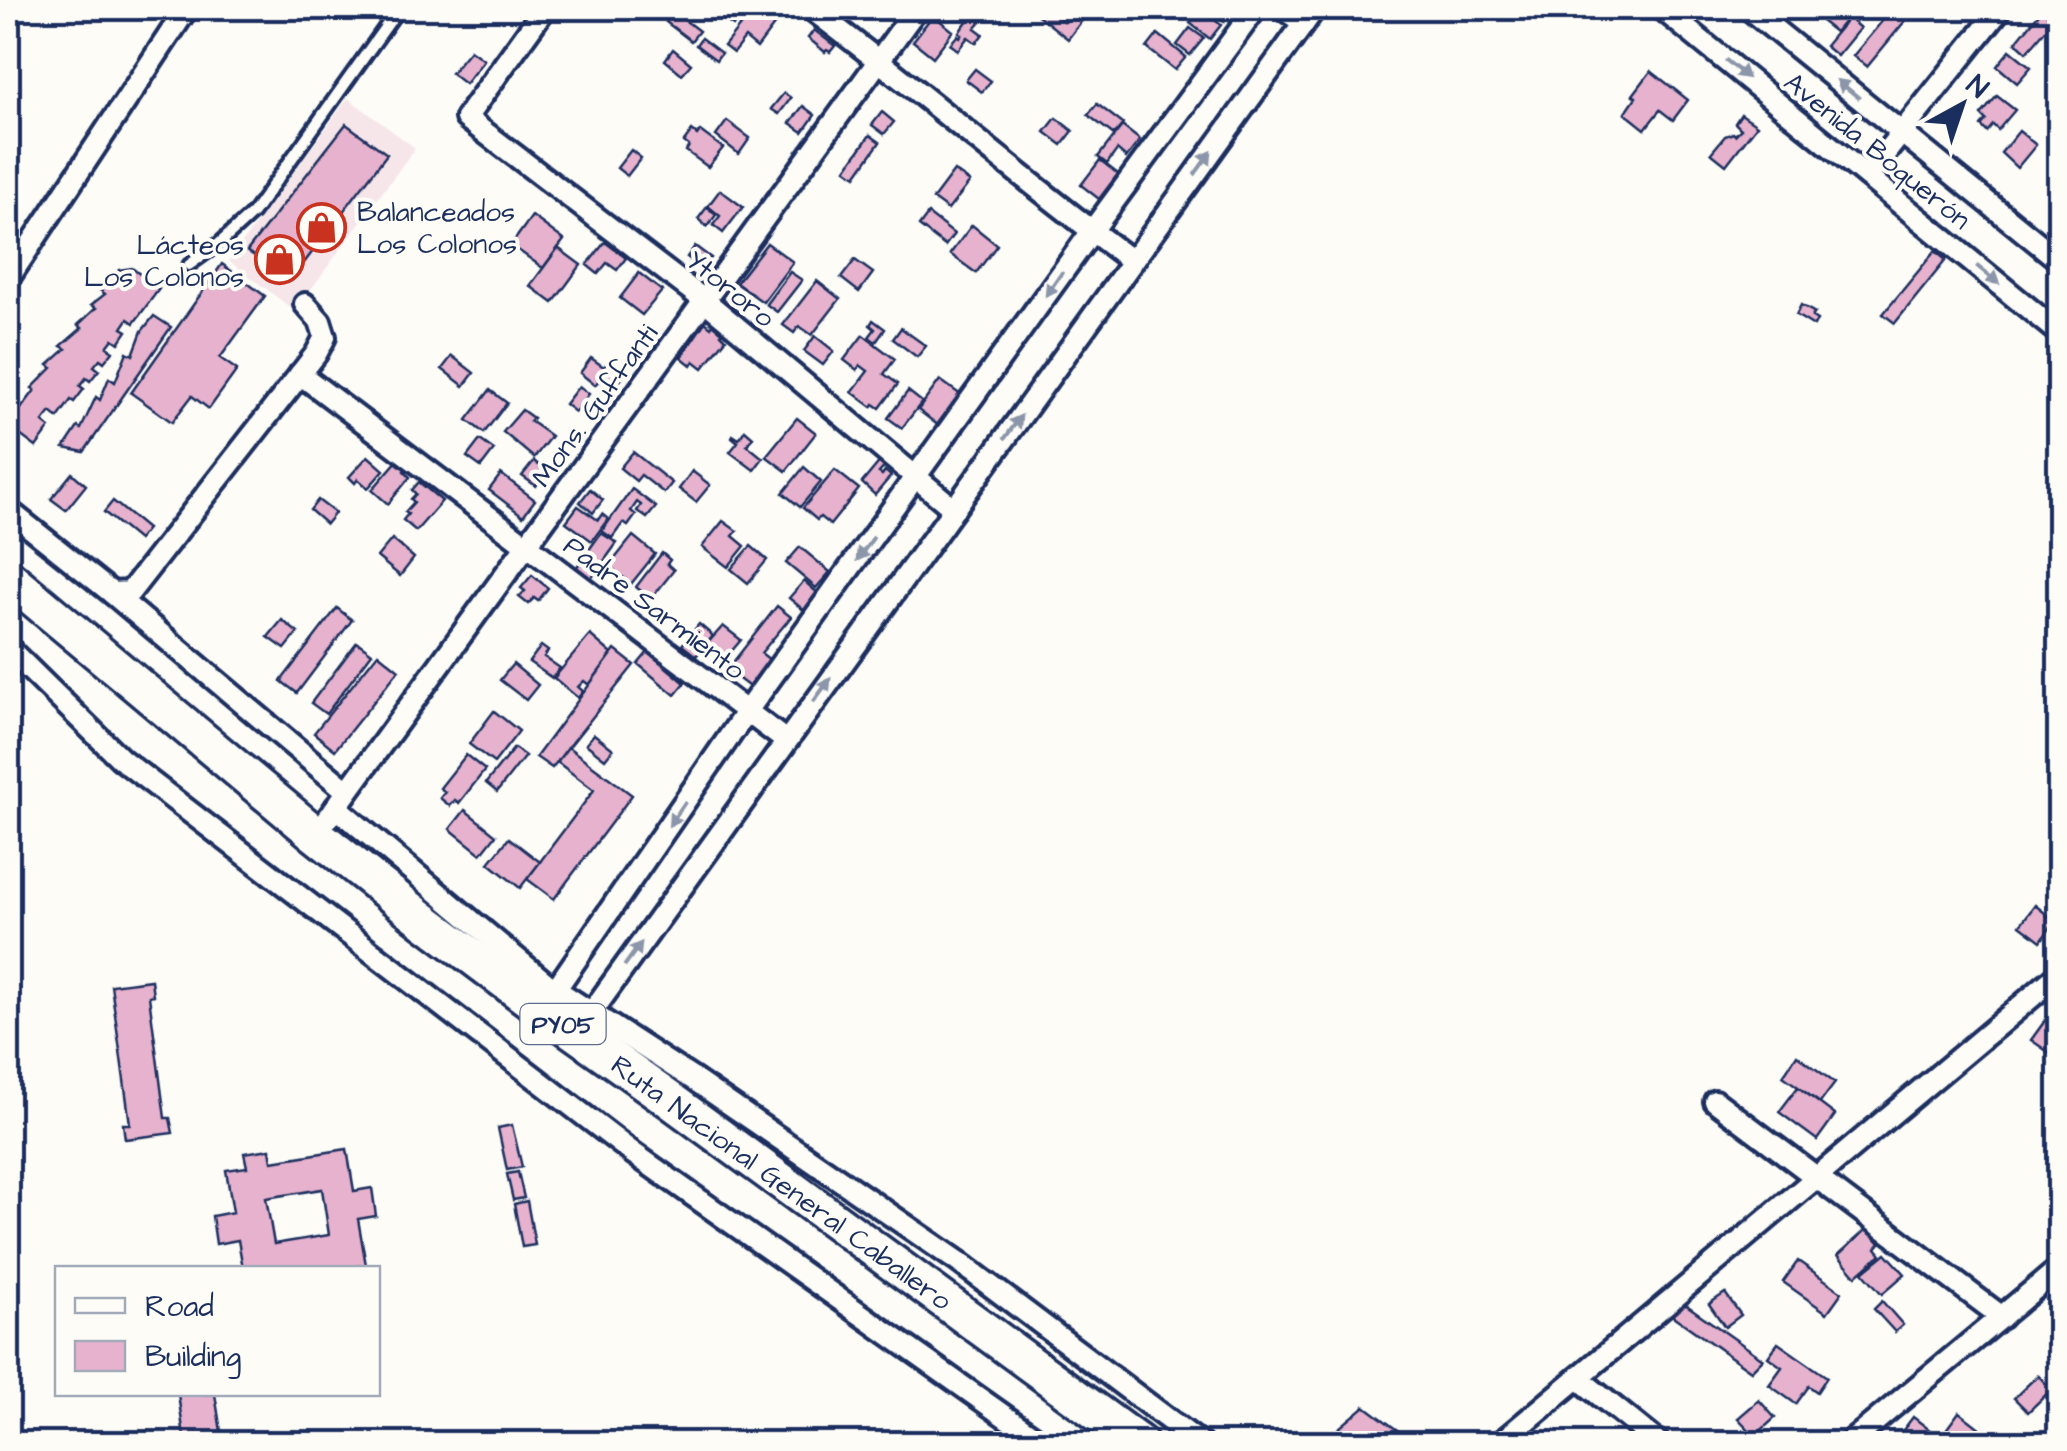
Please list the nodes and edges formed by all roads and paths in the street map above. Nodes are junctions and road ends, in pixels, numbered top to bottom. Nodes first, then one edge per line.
1 (188, 8) edge
2 (399, 8) edge
3 (545, 8) edge
4 (810, 8) edge
5 (917, 8) edge
6 (1256, 8) edge
7 (1282, 8) edge
8 (1661, 8) edge
9 (1748, 8) edge
10 (2001, 8) edge
11 (1309, 15) edge
12 (879, 59) junction
13 (1902, 133) junction
14 (1867, 176) junction
15 (1092, 231) junction
16 (1132, 261) junction
17 (2060, 261) edge
18 (189, 265) dead end
19 (8, 279) edge
20 (704, 300) junction
21 (305, 304) dead end
22 (2060, 334) edge
23 (300, 374) junction
24 (918, 476) junction
25 (954, 508) junction
26 (8, 510) edge
27 (526, 544) junction
28 (8, 578) edge
29 (112, 593) junction
30 (8, 648) edge
31 (748, 711) junction
32 (786, 741) junction
33 (332, 811) junction
34 (2058, 976) edge
35 (549, 1000) junction
36 (584, 1023) junction
37 (1715, 1100) dead end
38 (1816, 1177) junction
39 (2060, 1268) edge
40 (2002, 1316) junction
41 (1578, 1378) junction
42 (1044, 1444) edge
43 (1140, 1444) edge
44 (1201, 1444) edge
45 (1499, 1444) edge
46 (1660, 1444) edge
47 (1848, 1444) edge

1 - 19 street
2 - 18 lane
3 - 20 street, Ytororo
4 - 12 street
5 - 12 street, Mons. Guffanti
6 - 15 street
7 - 11 street
8 -> 14 street, Avenida Boquerón
13 -> 9 street, Avenida Boquerón
10 - 13 street
16 -> 11 street
12 - 15 street
12 - 20 street, Mons. Guffanti
13 - 14 street
13 - 17 street, Avenida Boquerón
14 -> 22 street, Avenida Boquerón
15 - 16 street
15 -> 24 street
25 -> 16 street
20 - 24 street, Ytororo
20 - 27 street, Mons. Guffanti
21 - 23 street
23 - 27 street, Padre Sarmiento
23 - 29 street
24 - 25 street, Ytororo
24 -> 31 street
32 -> 25 street
26 - 29 street
27 - 31 street, Padre Sarmiento
27 - 33 street, Mons. Guffanti
28 - 33 highway, Ruta Nacional General Caballero / PY05
29 - 33 street
30 - 42 street
31 - 32 street, Padre Sarmiento
31 -> 35 street
36 -> 32 street
33 - 35 highway, Ruta Nacional General Caballero / PY05
34 - 38 street
35 - 36 highway, Ruta Nacional General Caballero / PY05
36 - 43 highway, Ruta Nacional General Caballero / PY05
36 - 44 street
37 - 38 street
38 - 40 street
38 - 41 street
39 - 40 street
40 - 47 street
41 - 45 street
41 - 46 street

